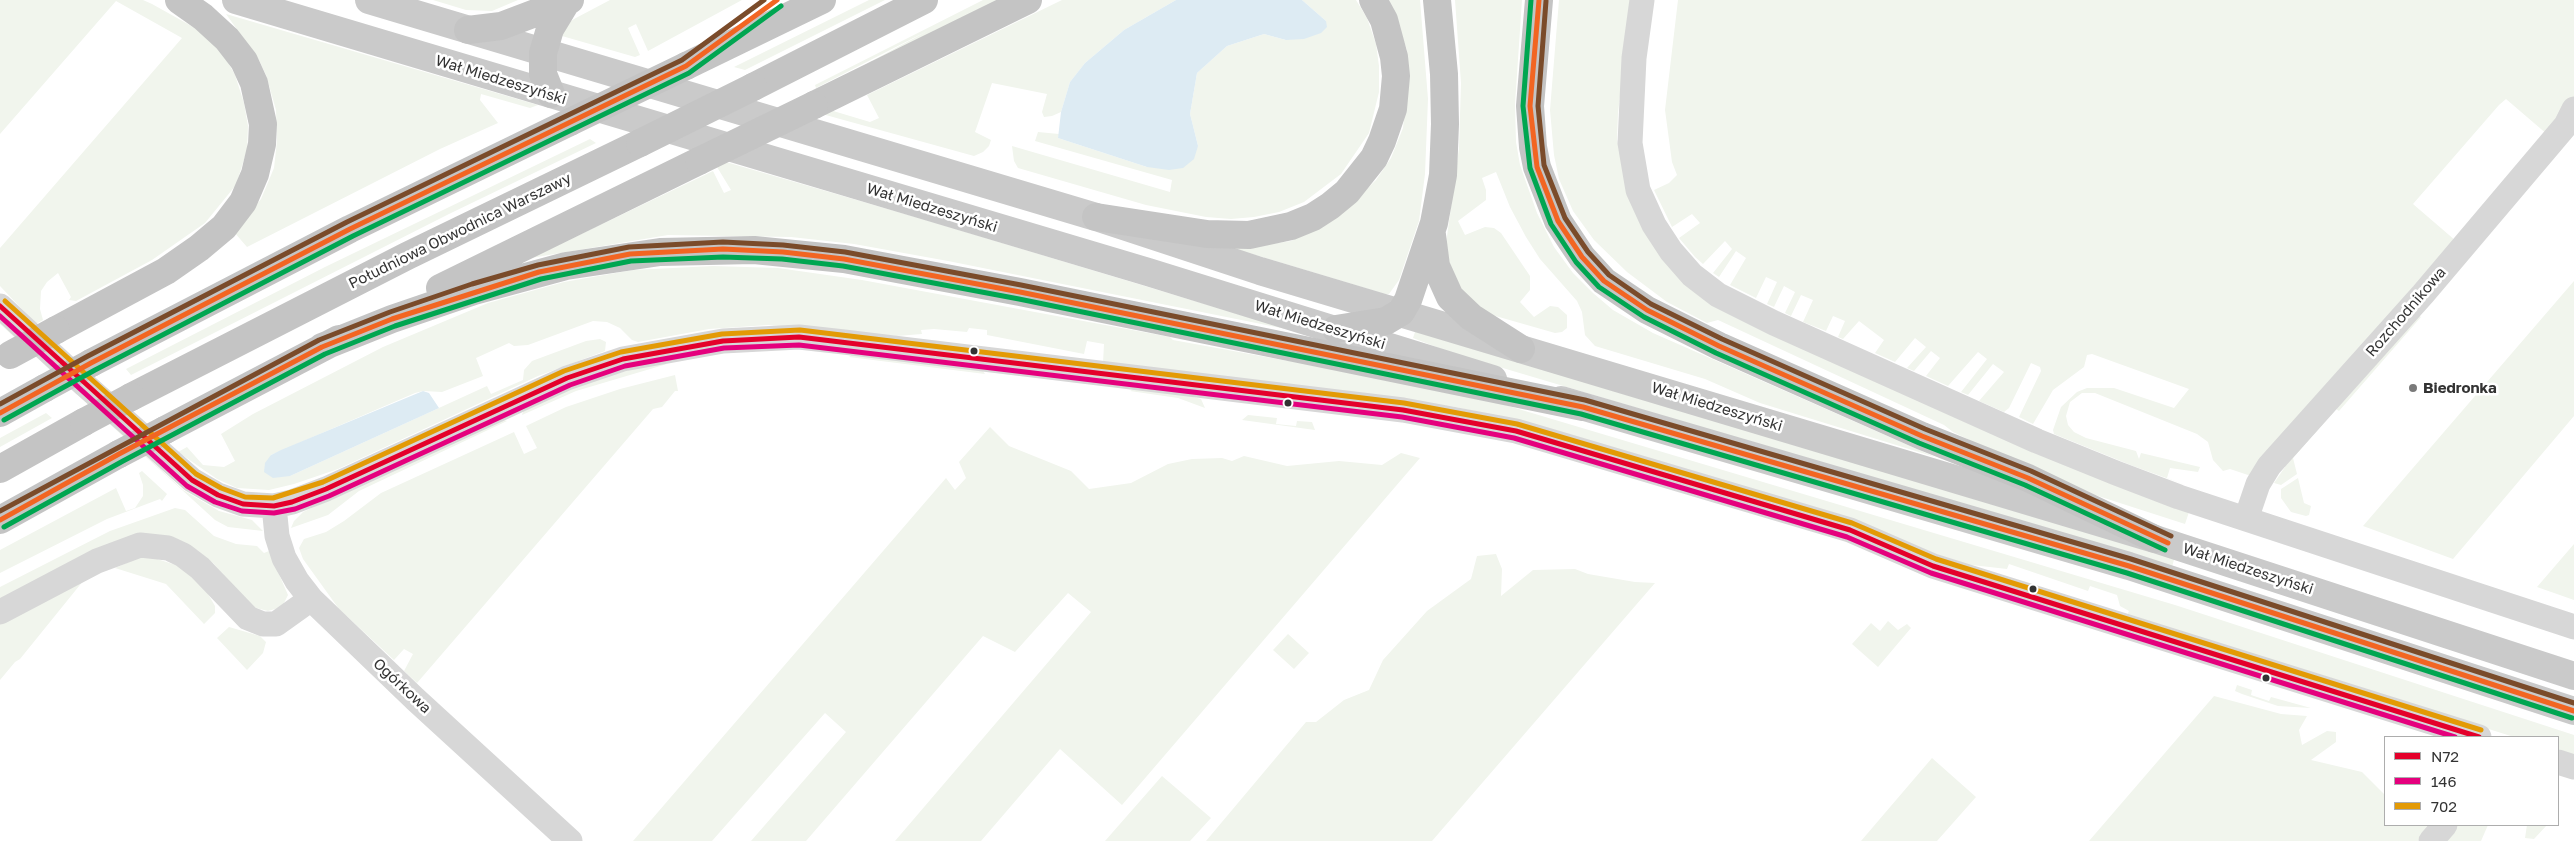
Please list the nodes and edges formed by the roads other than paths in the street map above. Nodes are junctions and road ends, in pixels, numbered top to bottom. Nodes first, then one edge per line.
1 (180, 0) edge
2 (236, 0) edge
3 (369, 0) edge
4 (777, 0) edge
5 (822, 0) edge
6 (924, 0) edge
7 (1028, 0) edge
8 (1373, 0) edge
9 (1437, 0) edge
10 (1539, 0) edge
11 (1642, 0) edge
12 (568, 1) edge
13 (468, 30) junction
14 (542, 53) junction
15 (686, 66) junction
16 (551, 94) junction
17 (2574, 109) edge
18 (1096, 217) junction
19 (1432, 229) junction
20 (0, 306) edge
21 (1401, 312) junction
22 (1336, 329) junction
23 (322, 347) junction
24 (1521, 349) junction
25 (5, 358) edge
26 (1583, 407) junction
27 (0, 413) edge
28 (0, 469) edge
29 (274, 506) junction
30 (2246, 519) junction
31 (0, 520) edge
32 (2154, 538) junction
33 (311, 599) junction
34 (0, 612) edge
35 (2574, 627) edge
36 (2574, 676) edge
37 (2574, 711) edge
38 (2476, 736) edge
39 (2559, 762) edge
40 (2574, 767) edge
41 (2444, 826) edge
42 (570, 841) edge
43 (2431, 841) edge

1 - 25 highway, bridge
2 - 16 main road, Wał Miedzeszyński
3 - 13 main road, Wał Miedzeszyński
4 - 15 highway
5 - 15 highway
6 - 28 highway, Południowa Obwodnica Warszawy, bridge
7 - 23 highway, bridge
8 - 18 highway
9 - 19 highway
10 - 32 highway
11 - 30 street
12 - 13 highway
12 - 14 highway
13 - 14 main road, Wał Miedzeszyński
14 - 16 highway
14 - 18 main road, Wał Miedzeszyński
15 - 27 highway, bridge
16 - 22 main road, Wał Miedzeszyński
17 - 30 street, Rozchodnikowa
18 - 21 main road, Wał Miedzeszyński
19 - 21 highway
19 - 24 highway
20 - 29 street
21 - 22 highway
21 - 24 main road, Wał Miedzeszyński
22 - 26 main road, Wał Miedzeszyński
23 - 26 highway
23 - 31 highway, bridge
24 - 32 main road, Wał Miedzeszyński
26 - 37 main road, Wał Miedzeszyński
29 - 33 street, Ogórkowa
29 - 38 street
30 - 35 street
32 - 36 main road, Wał Miedzeszyński
33 - 34 street
33 - 42 street, Ogórkowa
39 - 40 street
41 - 43 street

